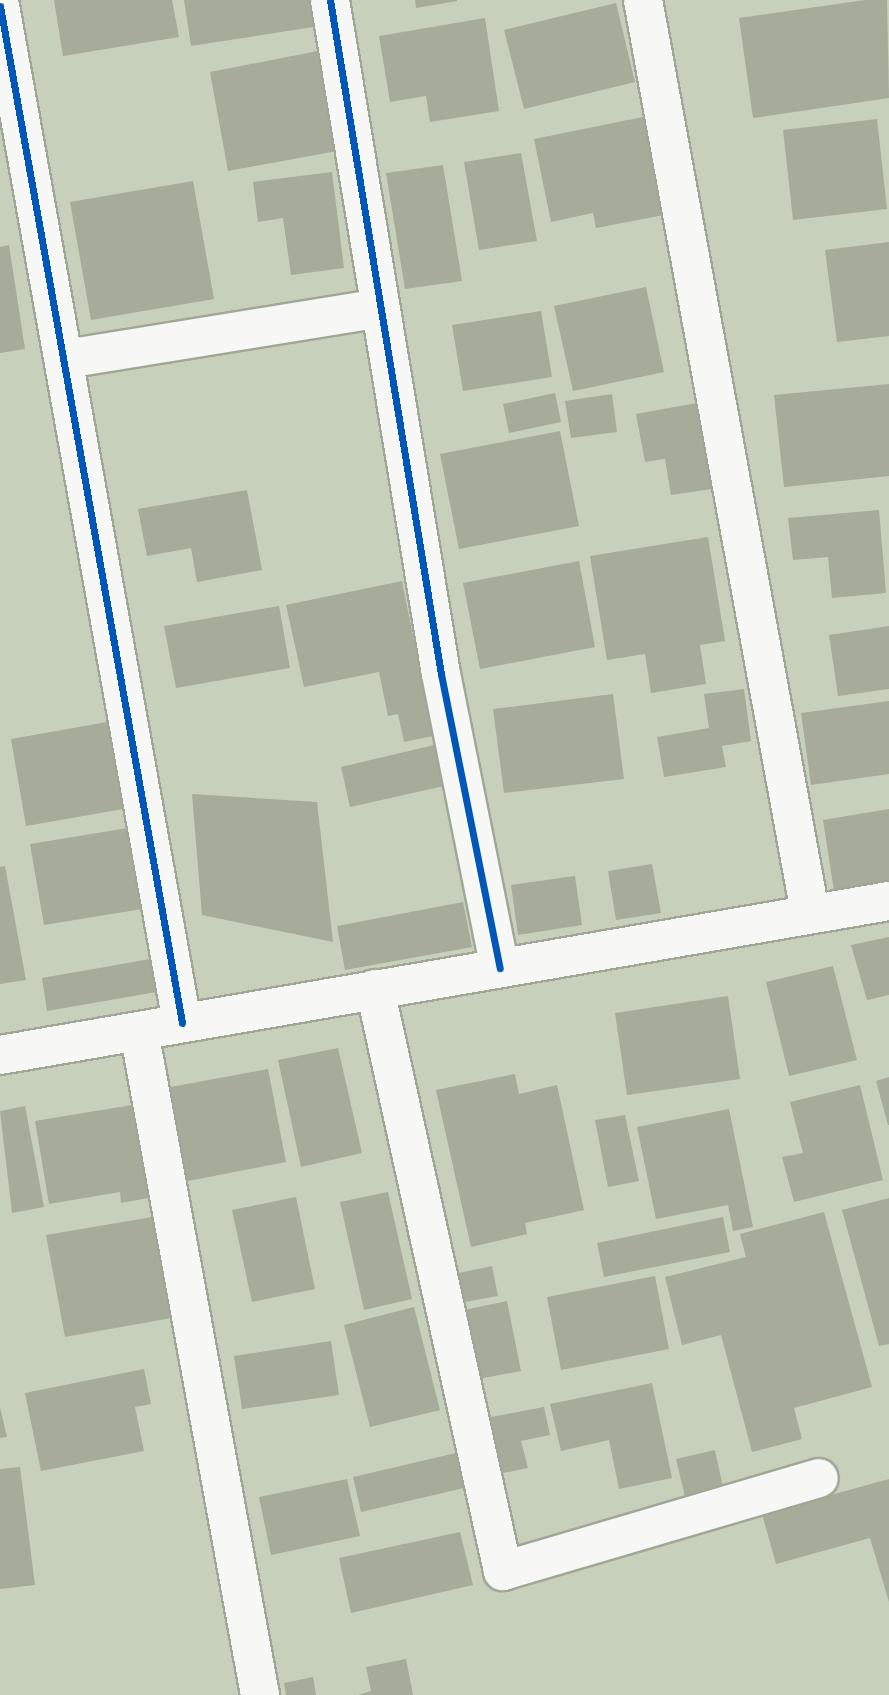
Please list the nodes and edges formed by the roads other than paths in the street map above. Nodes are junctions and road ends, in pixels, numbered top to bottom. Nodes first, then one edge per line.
1 (330, 0) edge
2 (643, 0) edge
3 (0, 6) edge
4 (380, 307) junction
5 (66, 359) junction
6 (889, 901) edge
7 (810, 913) junction
8 (500, 968) junction
9 (375, 989) junction
10 (182, 1023) junction
11 (139, 1031) junction
12 (0, 1055) edge
13 (819, 1478) dead end
14 (260, 1695) edge

1 - 4 street
2 - 7 street
3 - 5 street
4 - 5 street
4 - 8 street
5 - 10 street
6 - 7 street
7 - 8 street
8 - 9 street
9 - 10 street
9 - 13 street
10 - 11 street
11 - 12 street
11 - 14 street

